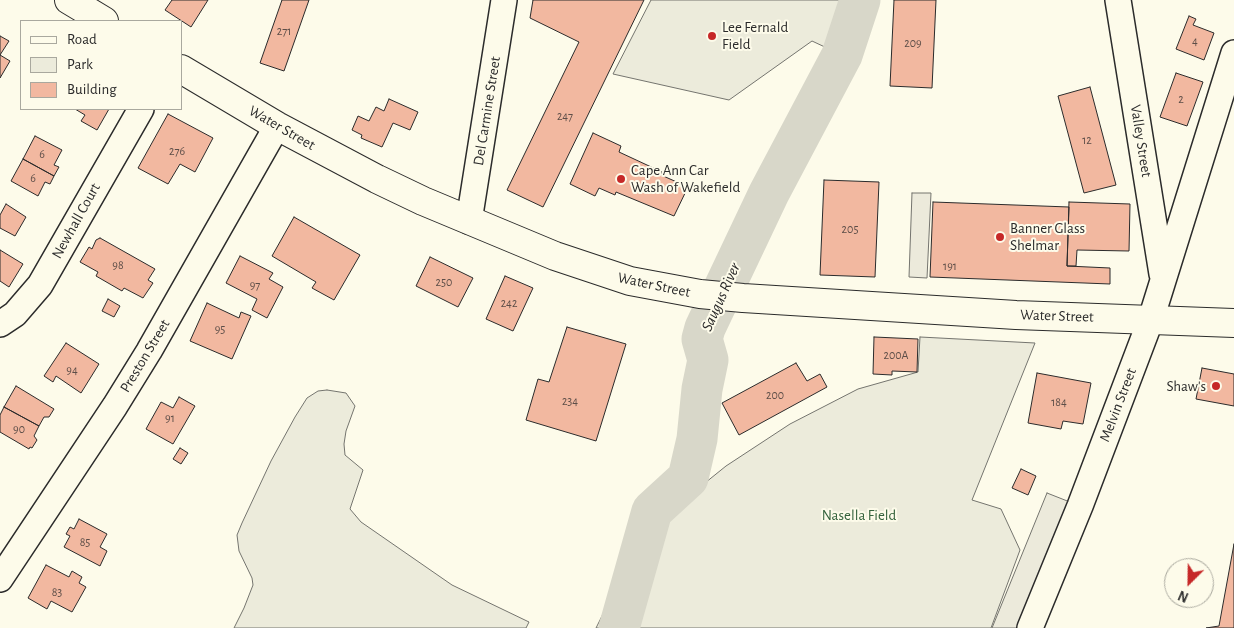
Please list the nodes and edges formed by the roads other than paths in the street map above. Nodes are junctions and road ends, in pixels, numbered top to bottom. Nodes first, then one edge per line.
1 (69, 0) edge
2 (504, 0) edge
3 (1118, 0) edge
4 (102, 20) edge
5 (1234, 53) edge
6 (182, 70) edge
7 (140, 110) edge
8 (277, 126) junction
9 (1196, 178) junction
10 (1151, 200) junction
11 (469, 221) junction
12 (1163, 281) junction
13 (1151, 319) junction
14 (1234, 322) edge
15 (0, 324) edge
16 (8, 552) edge
17 (0, 579) edge
18 (1030, 628) edge

1 - 4 main road
2 - 11 street, Del Carmine Street
3 - 10 street, Valley Street
5 - 9 street, Melvin Street
6 - 8 main road, Water Street
7 - 15 street, Newhall Court
8 - 11 main road, Water Street
8 - 16 street, Preston Street
9 - 10 street, Melvin Street
9 - 12 street, Melvin Street
10 - 12 street, Valley Street
11 - 13 main road, Water Street
12 - 13 street, Melvin Street
13 - 14 main road, Water Street
13 - 18 street, Melvin Street
16 - 17 street, Preston Street

